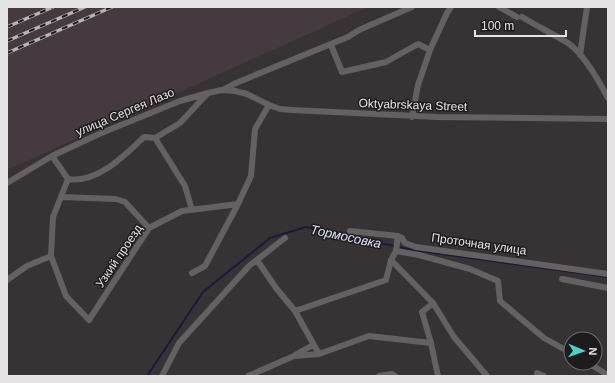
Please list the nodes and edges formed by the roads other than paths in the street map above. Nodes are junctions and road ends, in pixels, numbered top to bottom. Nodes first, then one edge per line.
1 (412, 7) edge
2 (443, 7) edge
3 (451, 7) edge
4 (499, 7) edge
5 (587, 7) edge
6 (446, 13) junction
7 (331, 45) junction
8 (430, 50) junction
9 (580, 55) junction
10 (222, 90) junction
11 (208, 93) junction
12 (608, 98) edge
13 (269, 105) junction
14 (412, 117) junction
15 (608, 118) edge
16 (155, 138) junction
17 (52, 156) junction
18 (68, 179) junction
19 (7, 183) edge
20 (61, 197) junction
21 (238, 204) junction
22 (192, 210) junction
23 (150, 228) junction
24 (350, 230) dead end
25 (398, 236) junction
26 (285, 238) dead end
27 (396, 251) junction
28 (50, 256) junction
29 (258, 260) junction
30 (391, 260) junction
31 (192, 273) dead end
32 (608, 274) edge
33 (562, 279) dead end
34 (7, 280) edge
35 (608, 288) edge
36 (433, 303) junction
37 (295, 311) junction
38 (432, 343) junction
39 (313, 345) junction
40 (563, 349) edge
41 (318, 354) junction
42 (294, 356) junction
43 (537, 373) dead end
44 (164, 375) edge
45 (248, 376) edge
46 (379, 376) edge
47 (395, 376) edge
48 (438, 376) edge
49 (487, 376) edge
50 (544, 376) edge

1 - 7 street
2 - 6 street
3 - 6 street
4 - 9 street
5 - 9 street
6 - 8 street
7 - 8 street
7 - 10 street
8 - 14 street
9 - 12 street
10 - 11 street, улица Сергея Лазо
10 - 13 street, Oktyabrskaya Street
11 - 16 street
11 - 17 street, улица Сергея Лазо
13 - 14 street, Oktyabrskaya Street
13 - 21 street
14 - 15 street, Oktyabrskaya Street
16 - 18 street
16 - 22 street
17 - 18 street
17 - 19 street, улица Сергея Лазо
18 - 20 street
20 - 23 street
20 - 28 street
21 - 22 street, Узкий проезд
21 - 31 street
22 - 23 street, Узкий проезд
23 - 28 street, Узкий проезд
24 - 25 street, Проточная улица
25 - 27 street
25 - 32 street, Проточная улица
26 - 29 street
27 - 30 street
27 - 40 street
28 - 34 street
29 - 37 street
29 - 44 street
30 - 36 street
30 - 37 street
33 - 35 street
36 - 38 street
36 - 49 street
37 - 39 street
38 - 41 street
38 - 48 street
39 - 41 street
39 - 42 street
41 - 42 street
42 - 45 street
43 - 50 street
46 - 47 street

